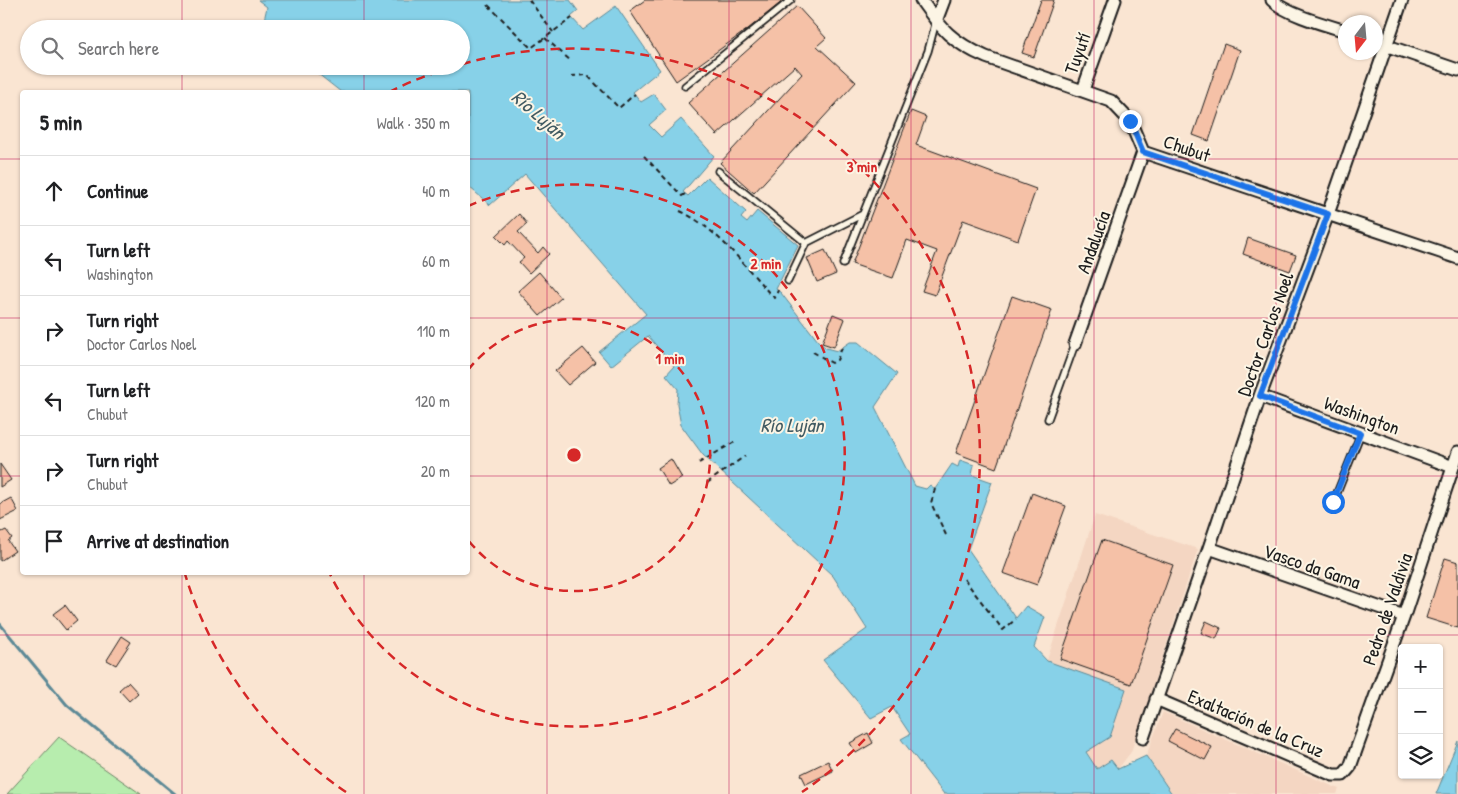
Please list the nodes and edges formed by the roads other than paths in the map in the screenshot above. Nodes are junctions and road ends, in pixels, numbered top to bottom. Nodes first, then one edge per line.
1 (791, 0) edge
2 (922, 0) edge
3 (944, 0) edge
4 (1115, 0) edge
5 (1272, 0) edge
6 (1402, 0) edge
7 (936, 21) junction
8 (1338, 28) edge
9 (1383, 39) edge
10 (1383, 44) edge
11 (1376, 60) edge
12 (1458, 70) edge
13 (685, 86) dead end
14 (1083, 90) junction
15 (1143, 152) junction
16 (718, 171) dead end
17 (863, 214) junction
18 (1328, 214) junction
19 (806, 243) junction
20 (1458, 258) edge
21 (843, 264) dead end
22 (788, 281) dead end
23 (1075, 344) joint
24 (1260, 396) junction
25 (1048, 418) dead end
26 (1360, 433) junction
27 (1458, 452) edge
28 (1453, 467) junction
29 (1333, 502) dead end
30 (1209, 548) junction
31 (1404, 616) junction
32 (1156, 699) junction
33 (1143, 738) dead end
34 (1344, 775) joint

1 - 13 lane
2 - 7 street, Chubut
3 - 7 street
4 - 14 street, Tuyutí
5 - 8 street
6 - 9 street, Doctor Carlos Noel
7 - 14 street, Chubut
7 - 17 lane
10 - 12 street
11 - 18 street, Doctor Carlos Noel
14 - 15 street, Chubut
15 - 18 street, Chubut
15 - 23 street, Andalucía
16 - 19 lane
17 - 19 lane
17 - 21 lane
18 - 20 street, Chubut
18 - 24 street, Doctor Carlos Noel
19 - 22 lane
23 - 25 lane
24 - 26 street, Washington
24 - 30 street, Doctor Carlos Noel
26 - 28 street, Washington
26 - 29 lane
27 - 28 street, Pedro de Valdivia
28 - 31 street, Pedro de Valdivia
30 - 31 street, Vasco da Gama
30 - 32 street, Doctor Carlos Noel
31 - 34 street, Pedro de Valdivia
32 - 33 street, Doctor Carlos Noel
32 - 34 street, Exaltación de la Cruz

